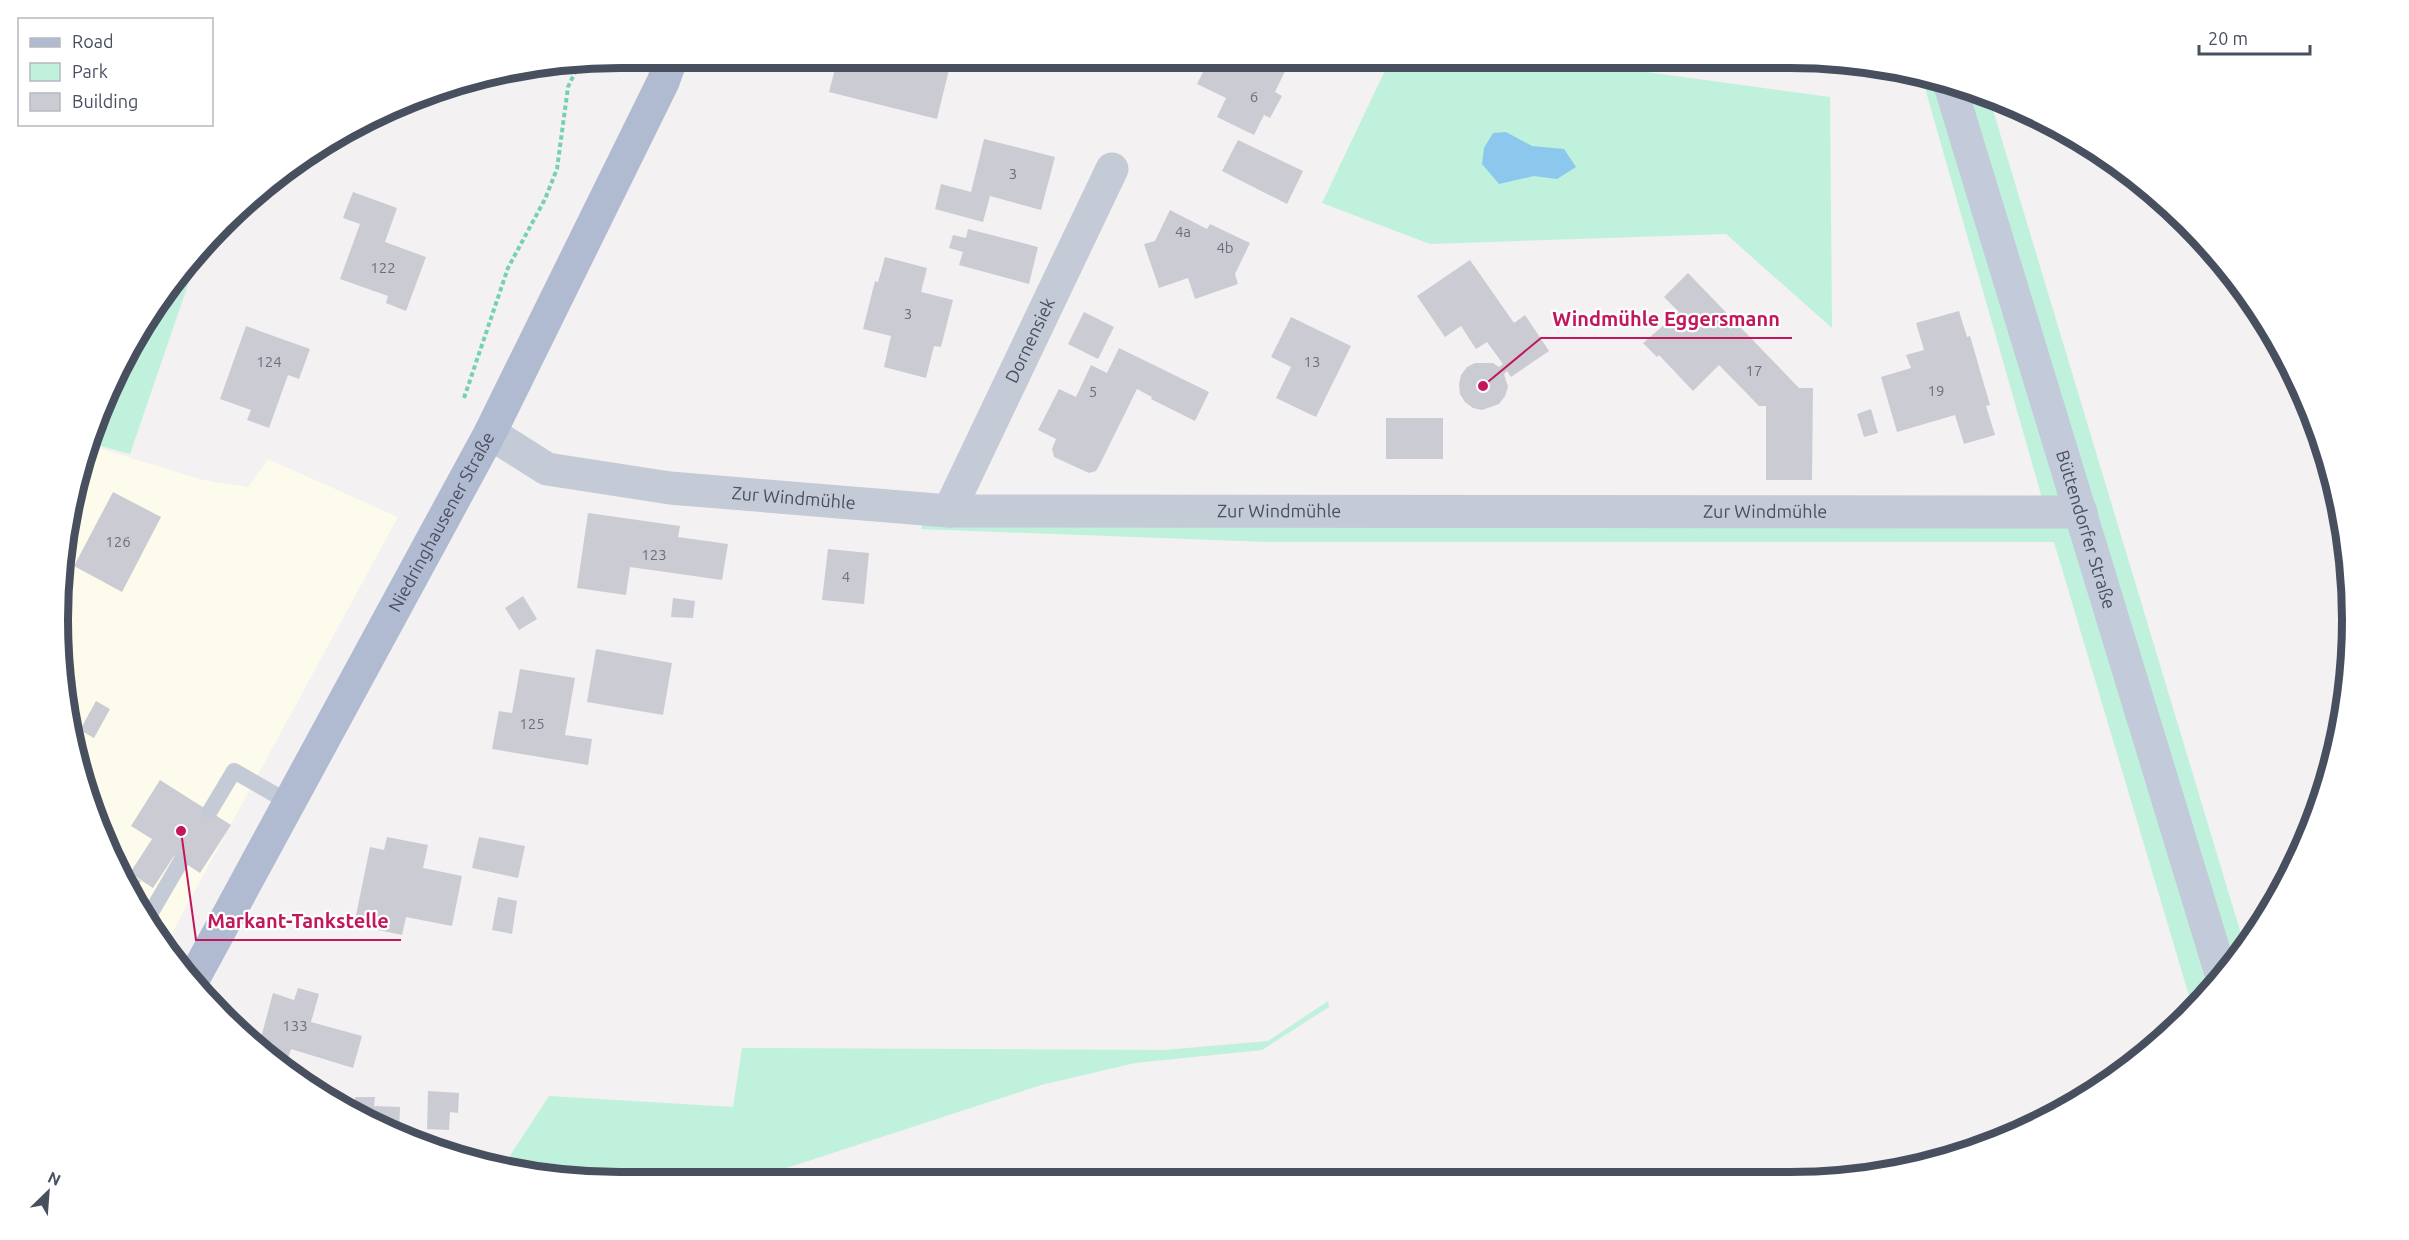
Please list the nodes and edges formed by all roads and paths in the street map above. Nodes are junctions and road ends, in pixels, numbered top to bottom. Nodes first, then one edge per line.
1 (668, 68) edge
2 (576, 70) edge
3 (1953, 93) edge
4 (1112, 169) dead end
5 (490, 433) junction
6 (949, 511) junction
7 (2081, 512) junction
8 (290, 803) junction
9 (210, 811) dead end
10 (181, 861) dead end
11 (152, 912) edge
12 (2219, 966) edge
13 (196, 974) edge

1 - 5 main road, Niedringhausener Straße
2 - 5 path
3 - 7 street, Büttendorfer Straße
4 - 6 street, Dornensiek
5 - 6 street, Zur Windmühle
5 - 8 main road, Niedringhausener Straße
6 - 7 street, Zur Windmühle
7 - 12 street, Büttendorfer Straße
8 - 9 lane
8 - 13 main road, Niedringhausener Straße
10 - 11 lane

